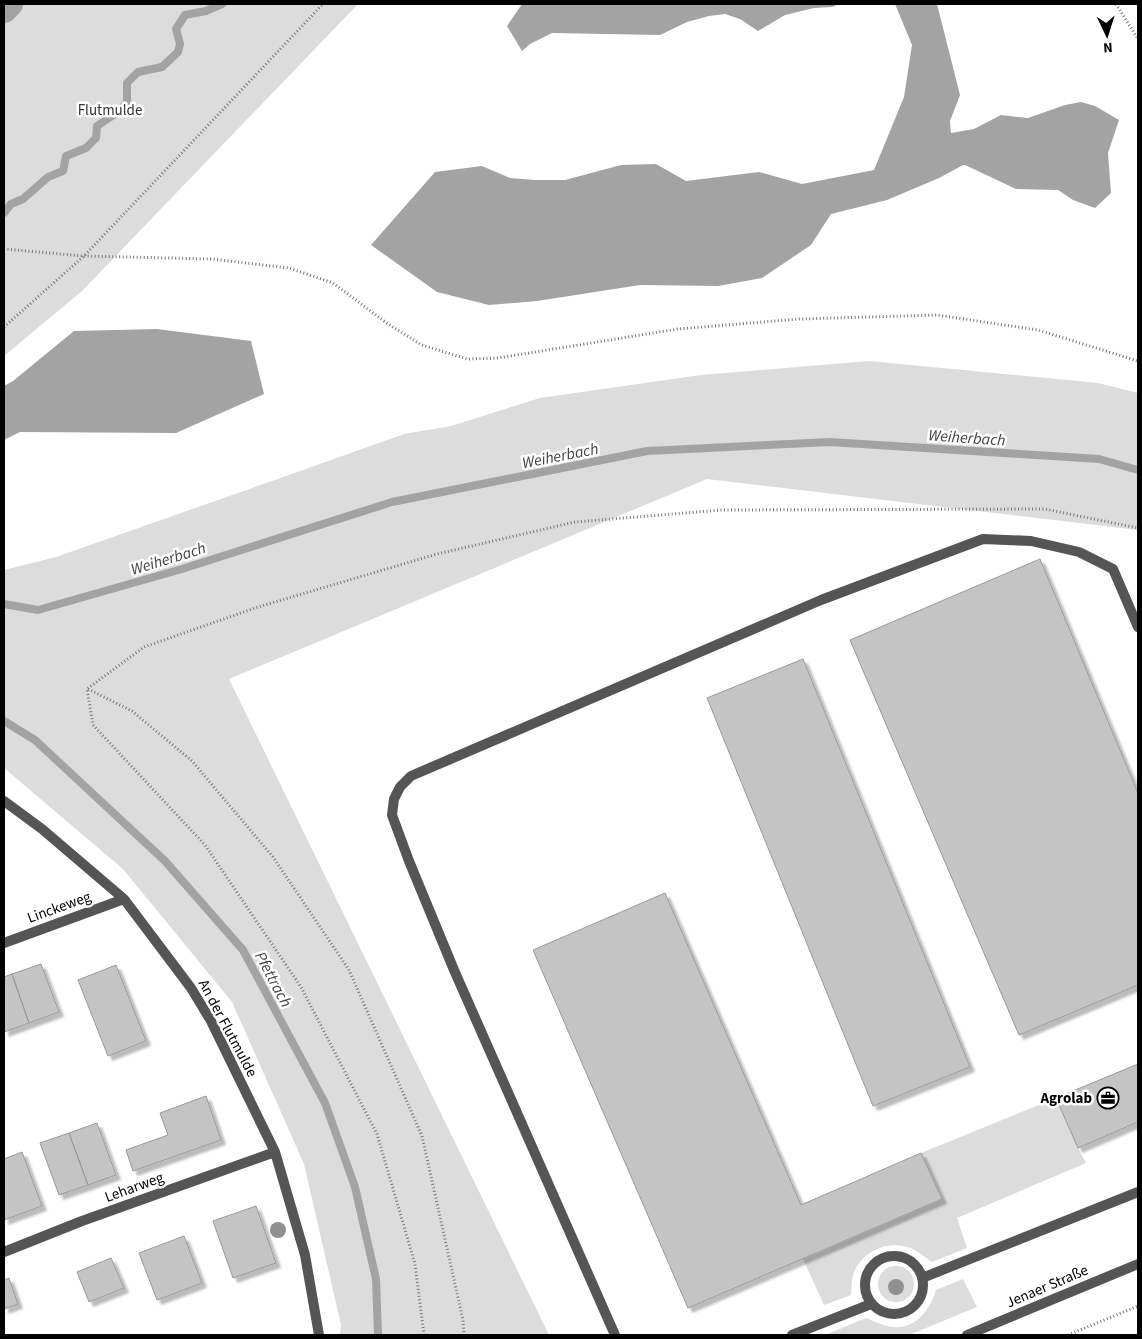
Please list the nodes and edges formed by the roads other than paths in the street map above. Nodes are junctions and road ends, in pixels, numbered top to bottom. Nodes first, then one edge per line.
1 (1138, 627) edge
2 (4, 801) edge
3 (124, 899) junction
4 (4, 943) edge
5 (275, 1152) junction
6 (1138, 1192) edge
7 (4, 1252) edge
8 (1138, 1264) edge
9 (922, 1278) junction
10 (871, 1304) junction
11 (983, 1332) edge
12 (319, 1335) edge
13 (615, 1335) edge
14 (792, 1335) edge
15 (967, 1335) edge

1 - 13 street
2 - 3 street, An der Flutmulde
3 - 4 street, Linckeweg
3 - 5 street, An der Flutmulde
5 - 7 street, Leharweg
5 - 12 street, An der Flutmulde
6 - 9 street
8 - 11 street, Jenaer Straße
9 - 10 street
9 - 10 street
10 - 14 street
11 - 15 street, Jenaer Straße

